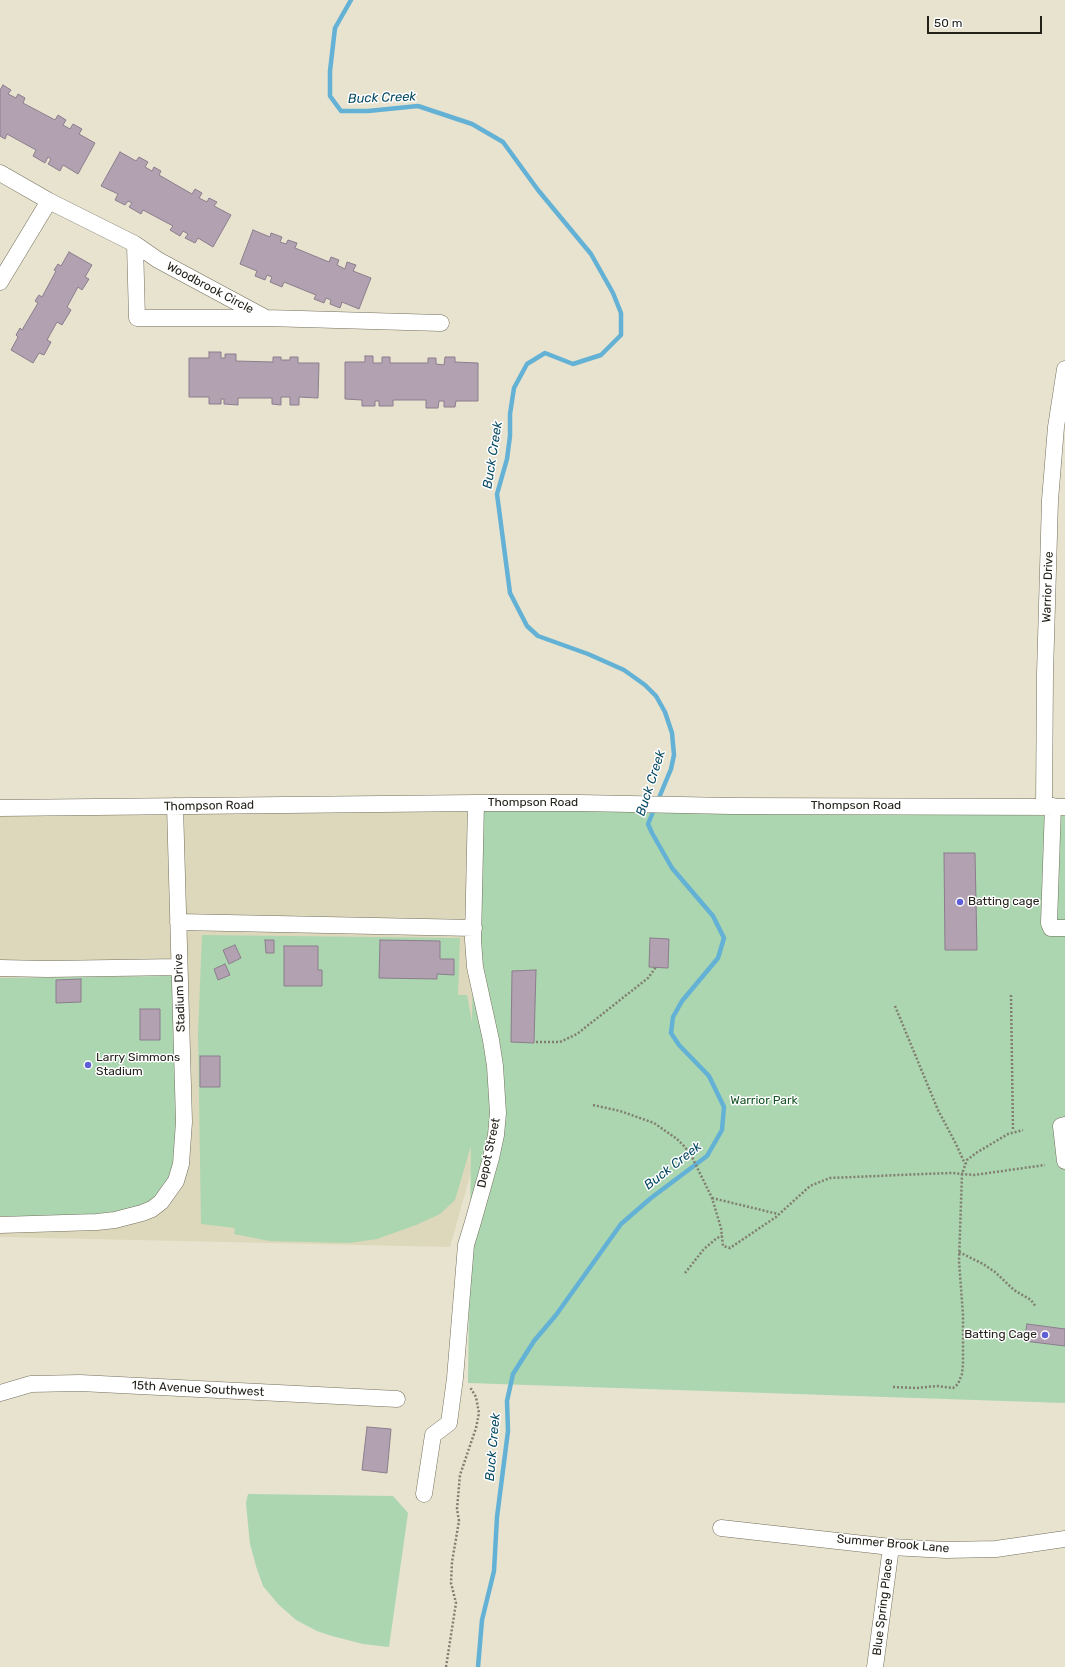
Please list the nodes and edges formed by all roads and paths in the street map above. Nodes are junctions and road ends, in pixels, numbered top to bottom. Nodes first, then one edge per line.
1 (0, 173) edge
2 (49, 201) junction
3 (135, 244) junction
4 (0, 282) edge
5 (266, 318) junction
6 (441, 323) dead end
7 (1065, 369) edge
8 (1061, 420) edge
9 (476, 803) junction
10 (175, 806) junction
11 (1054, 807) edge
12 (0, 808) edge
13 (1059, 844) edge
14 (178, 922) junction
15 (474, 928) junction
16 (1065, 928) edge
17 (179, 967) junction
18 (656, 967) dead end
19 (0, 968) edge
20 (1010, 995) dead end
21 (895, 1006) dead end
22 (536, 1042) dead end
23 (593, 1105) dead end
24 (1063, 1126) edge
25 (1023, 1130) dead end
26 (1013, 1132) junction
27 (1065, 1161) edge
28 (965, 1165) junction
29 (1045, 1166) dead end
30 (962, 1174) junction
31 (712, 1198) junction
32 (778, 1214) junction
33 (0, 1224) edge
34 (722, 1236) junction
35 (959, 1252) junction
36 (685, 1274) dead end
37 (1036, 1307) dead end
38 (469, 1386) dead end
39 (893, 1387) dead end
40 (0, 1393) edge
41 (397, 1399) dead end
42 (424, 1494) dead end
43 (721, 1528) dead end
44 (1065, 1540) edge
45 (890, 1546) junction
46 (446, 1667) edge
47 (875, 1667) edge

1 - 2 street, Woodbrook Circle
2 - 3 street, Woodbrook Circle
2 - 4 street
3 - 5 street, Woodbrook Circle
3 - 5 street
5 - 6 street, Woodbrook Circle
7 - 8 street, Warrior Drive
8 - 11 street, Warrior Drive
9 - 10 street, Thompson Road
9 - 11 street, Thompson Road
9 - 15 street, Depot Street
10 - 12 street, Thompson Road
10 - 14 street, Stadium Drive
11 - 13 street, Warrior Drive
13 - 16 street, Warrior Drive
14 - 15 street
14 - 17 street, Stadium Drive
15 - 42 street, Depot Street
17 - 19 street
17 - 33 street, Stadium Drive
18 - 22 path
20 - 26 path
21 - 28 path
23 - 31 path
24 - 27 street
25 - 26 path
26 - 28 path
28 - 30 path
29 - 30 path
30 - 32 path
30 - 35 path
31 - 32 path
31 - 34 path
32 - 34 path
34 - 36 path
35 - 37 path
35 - 39 path
38 - 46 path
40 - 41 street, 15th Avenue Southwest
43 - 45 street, Summer Brook Lane
44 - 45 street, Summer Brook Lane
45 - 47 street, Blue Spring Place

